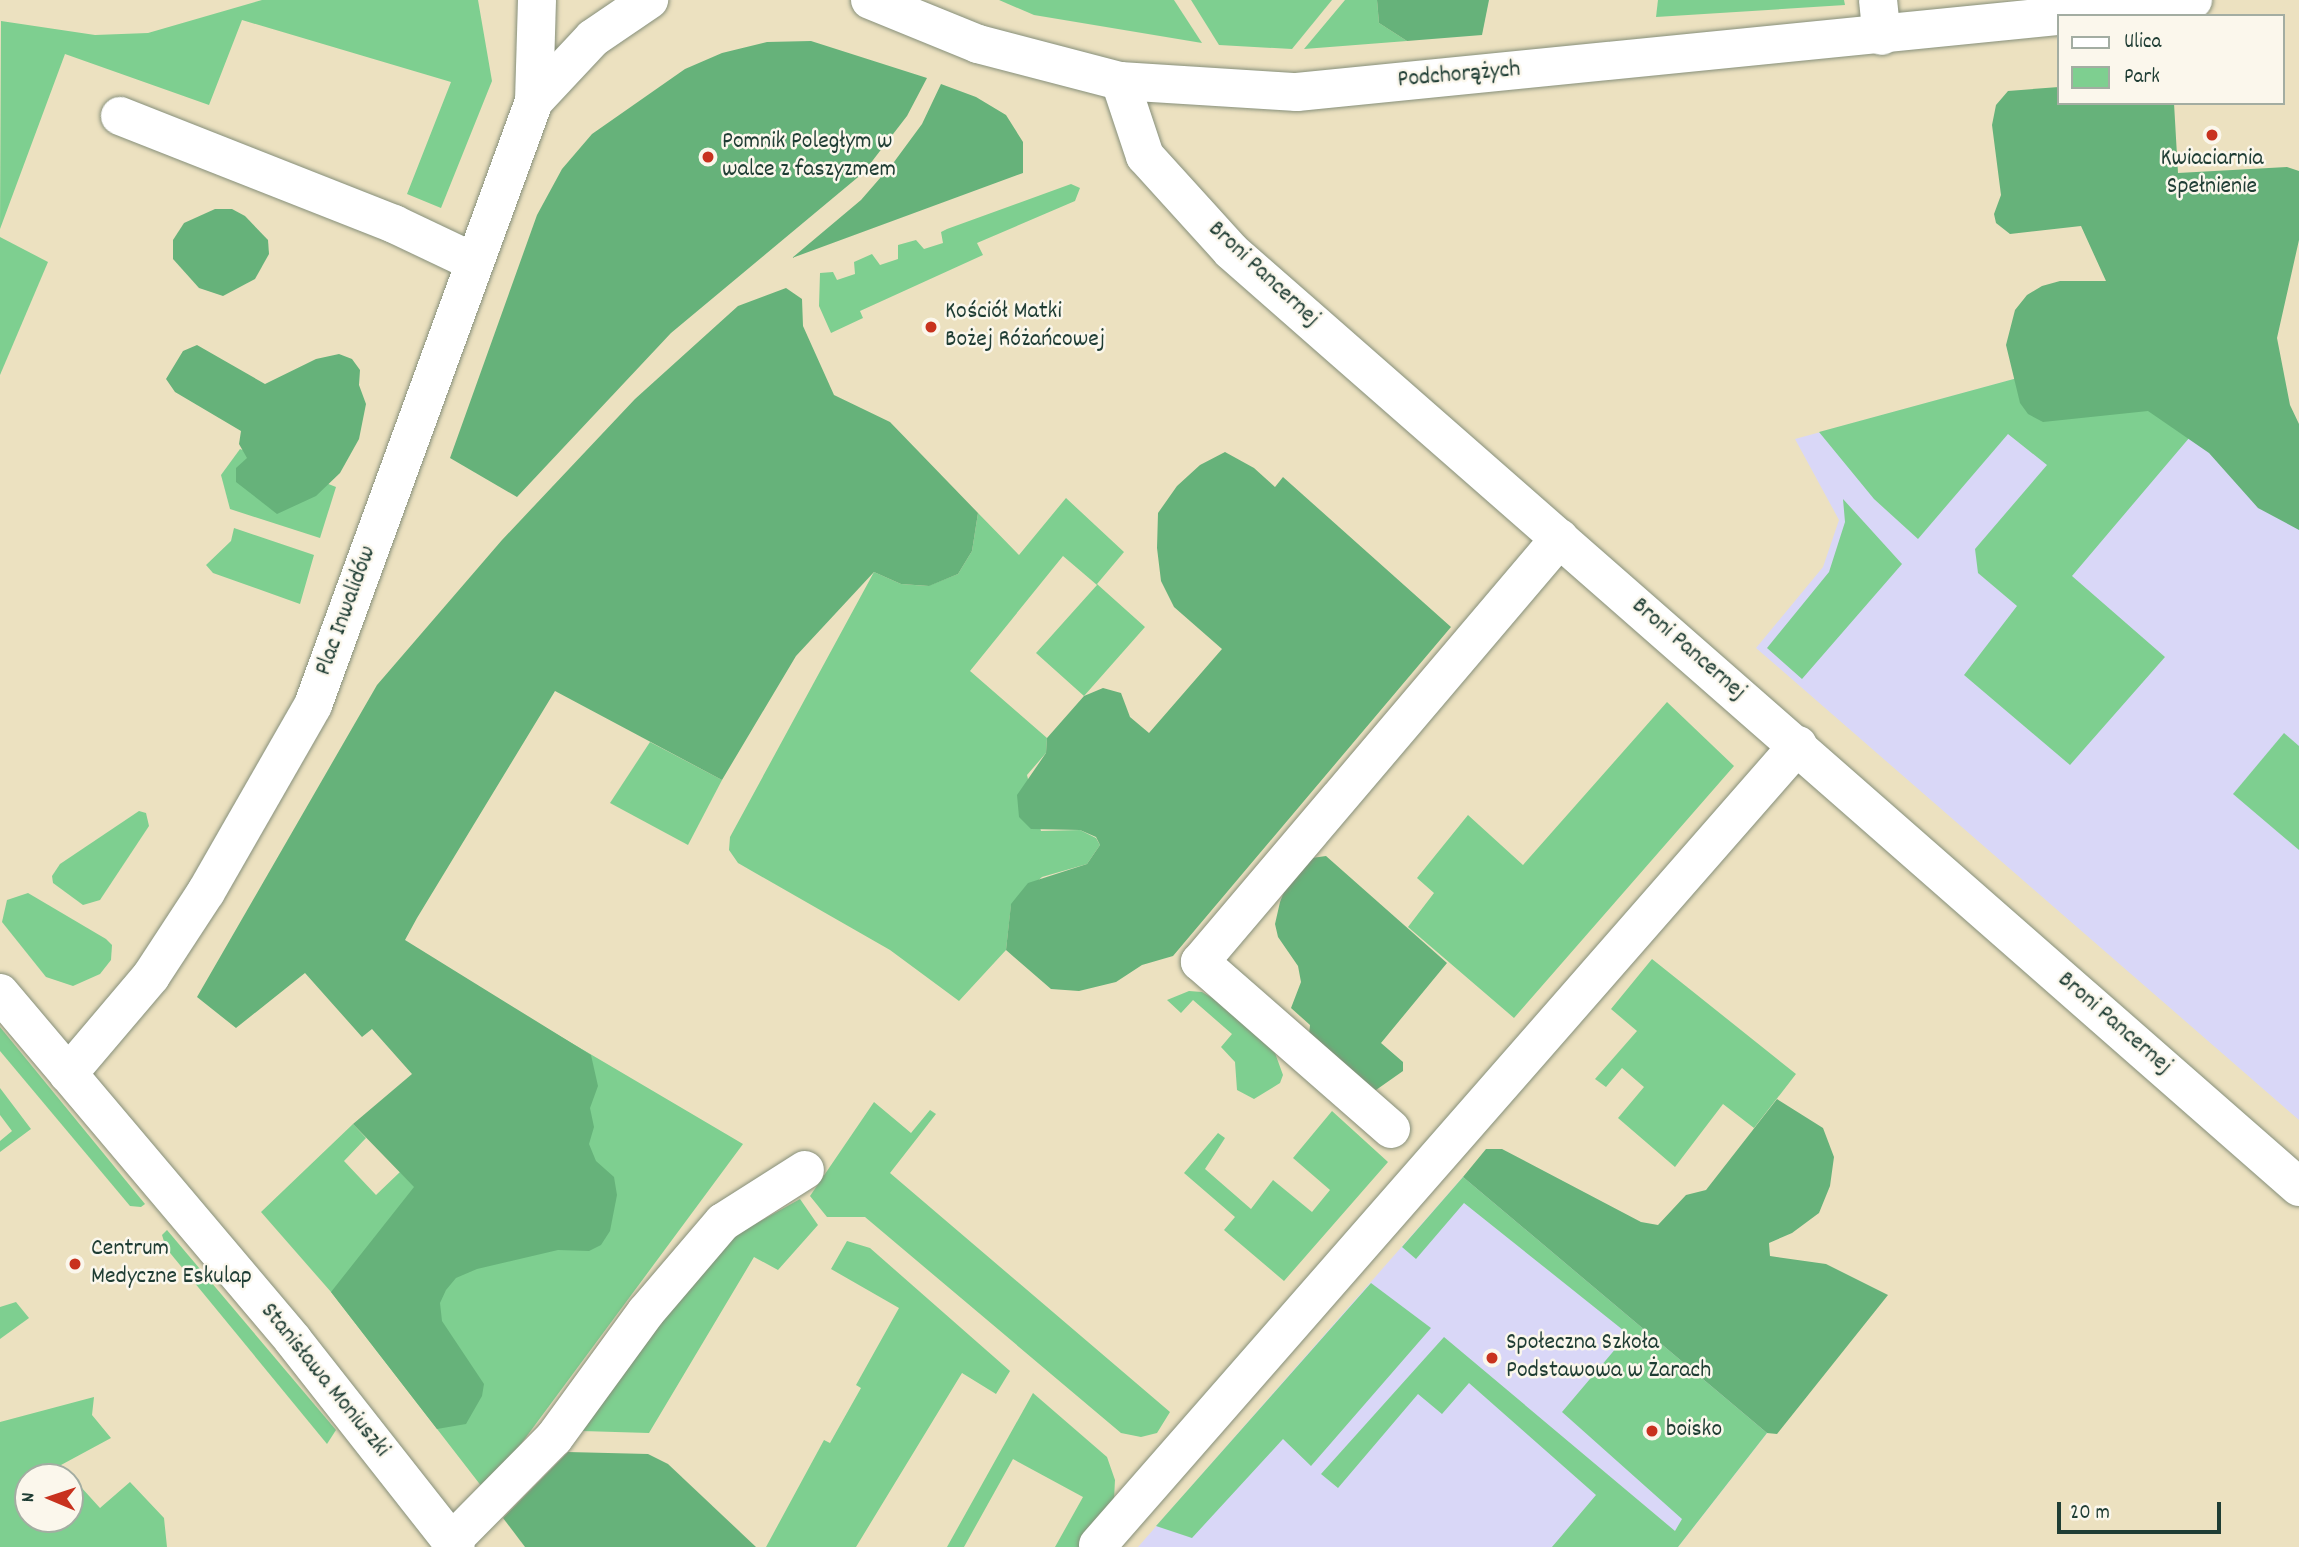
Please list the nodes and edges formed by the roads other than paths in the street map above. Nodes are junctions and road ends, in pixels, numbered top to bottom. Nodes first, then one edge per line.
1 (537, 0) edge
2 (649, 0) edge
3 (870, 0) edge
4 (2170, 1) edge
5 (2075, 14) edge
6 (2058, 16) edge
7 (1880, 18) edge
8 (1120, 81) junction
9 (534, 101) junction
10 (120, 116) dead end
11 (474, 262) junction
12 (1560, 538) junction
13 (1798, 745) junction
14 (0, 993) edge
15 (68, 1074) junction
16 (1391, 1129) dead end
17 (805, 1170) dead end
18 (2299, 1188) edge
19 (454, 1544) edge
20 (1098, 1545) dead end

1 - 9 street, Plac Inwalidów
2 - 9 street, Plac Inwalidów
3 - 8 street, Podchorążych
4 - 5 street, Podchorążych
6 - 7 street, Podchorążych
7 - 8 street, Podchorążych
8 - 12 street, Broni Pancernej
9 - 11 street, Plac Inwalidów
10 - 11 street
11 - 15 street, Plac Inwalidów
12 - 13 street, Broni Pancernej
12 - 16 street
13 - 18 street, Broni Pancernej
13 - 20 street
14 - 15 street, Stanisława Moniuszki
15 - 19 street, Stanisława Moniuszki
17 - 19 street

